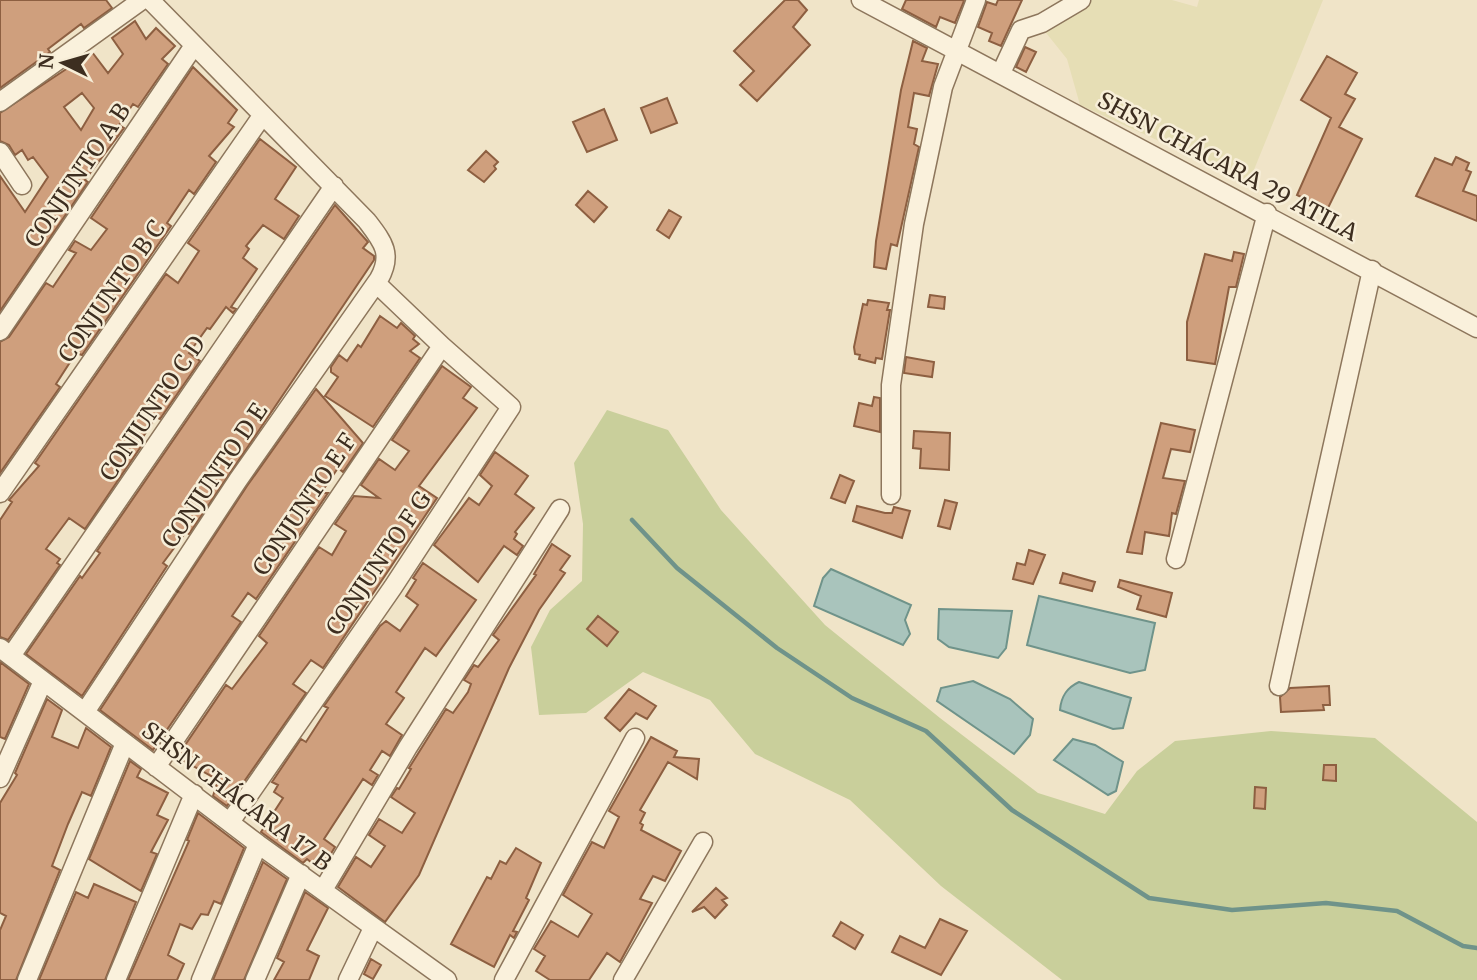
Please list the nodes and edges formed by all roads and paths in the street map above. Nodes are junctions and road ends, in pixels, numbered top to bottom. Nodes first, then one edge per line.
1 (142, 0) edge
2 (150, 0) edge
3 (861, 0) edge
4 (976, 0) edge
5 (1080, 0) edge
6 (193, 47) junction
7 (956, 49) junction
8 (1002, 73) junction
9 (0, 102) edge
10 (262, 116) junction
11 (0, 152) edge
12 (22, 185) dead end
13 (334, 187) junction
14 (1267, 213) junction
15 (1372, 270) junction
16 (376, 283) junction
17 (1446, 310) junction
18 (1477, 328) edge
19 (0, 331) edge
20 (1477, 341) edge
21 (442, 346) junction
22 (0, 493) edge
23 (891, 495) dead end
24 (560, 509) dead end
25 (1177, 559) dead end
26 (6, 652) edge
27 (43, 681) junction
28 (1279, 686) dead end
29 (85, 712) junction
30 (635, 738) dead end
31 (125, 743) junction
32 (156, 767) junction
33 (0, 778) edge
34 (194, 794) junction
35 (230, 822) junction
36 (703, 842) dead end
37 (258, 844) junction
38 (301, 874) junction
39 (323, 890) junction
40 (373, 928) junction
41 (27, 980) edge
42 (116, 980) edge
43 (201, 980) edge
44 (255, 980) edge
45 (348, 980) edge
46 (447, 980) edge
47 (504, 980) edge
48 (623, 980) edge

1 - 9 street
2 - 6 street
3 - 7 street, SHSN CHÁCARA 29 ATILA
4 - 7 street
5 - 8 street
6 - 10 street
6 - 19 street, CONJUNTO A B
7 - 8 street, SHSN CHÁCARA 29 ATILA
7 - 23 street
8 - 14 street, SHSN CHÁCARA 29 ATILA
10 - 13 street
10 - 22 street, CONJUNTO B C
11 - 12 street
13 - 16 street, CONJUNTO D E
13 - 26 street, CONJUNTO C D
14 - 15 street, SHSN CHÁCARA 29 ATILA
14 - 25 street
15 - 17 street, SHSN CHÁCARA 29 ATILA
15 - 28 street
16 - 21 street
16 - 29 street, CONJUNTO D E
17 - 18 street, SHSN CHÁCARA 29 ATILA
17 - 20 street
21 - 32 street, CONJUNTO E F
21 - 35 street, CONJUNTO F G
24 - 39 street
26 - 27 street, SHSN CHÁCARA 17 B
27 - 29 street, SHSN CHÁCARA 17 B
27 - 33 street
29 - 31 street, SHSN CHÁCARA 17 B
30 - 47 street
31 - 32 street, SHSN CHÁCARA 17 B
31 - 41 street
32 - 34 street, SHSN CHÁCARA 17 B
34 - 35 street, SHSN CHÁCARA 17 B
34 - 42 street
35 - 37 street, SHSN CHÁCARA 17 B
36 - 48 street
37 - 38 street, SHSN CHÁCARA 17 B
37 - 43 street
38 - 39 street, SHSN CHÁCARA 17 B
38 - 44 street
39 - 40 street, SHSN CHÁCARA 17 B
40 - 45 street
40 - 46 street, SHSN CHÁCARA 17 B

